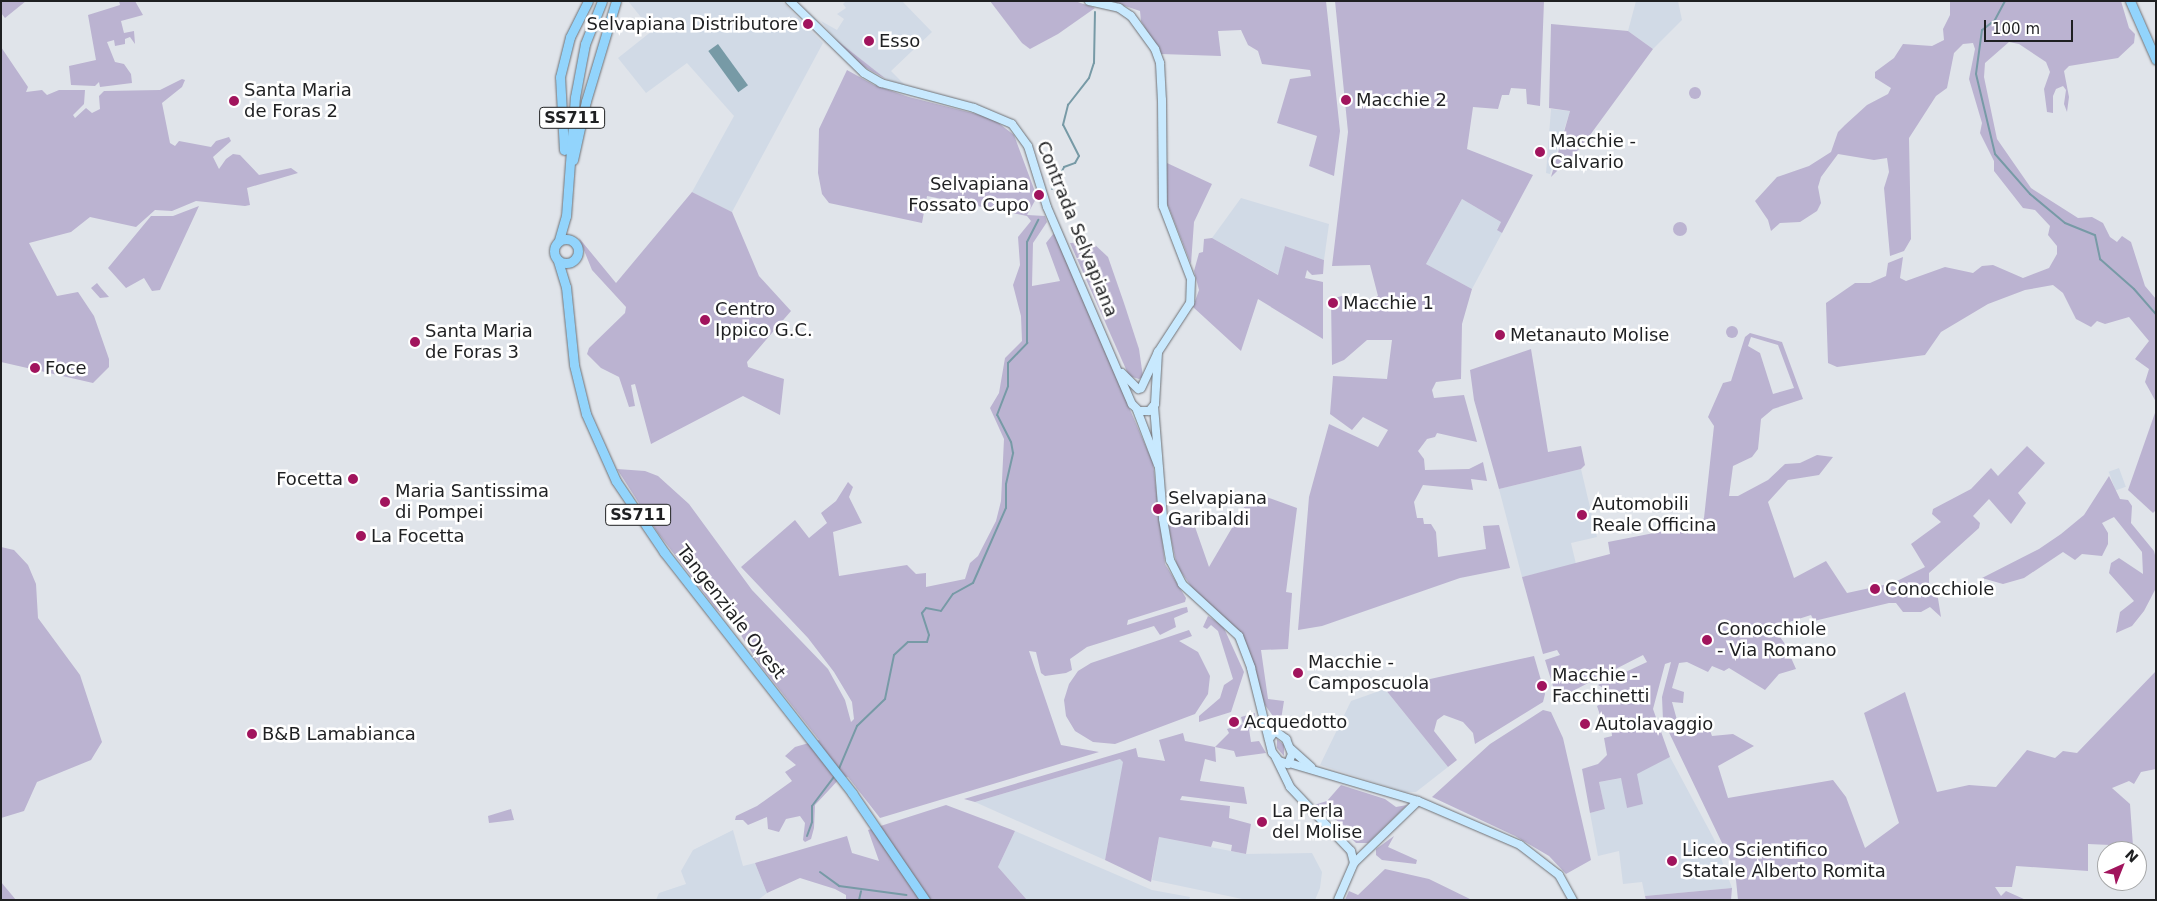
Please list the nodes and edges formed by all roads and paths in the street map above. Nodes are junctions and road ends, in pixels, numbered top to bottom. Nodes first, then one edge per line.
1 (588, 1) edge
2 (602, 1) edge
3 (616, 1) edge
4 (790, 1) edge
5 (1089, 1) edge
6 (2130, 1) edge
7 (2156, 60) edge
8 (568, 182) junction
9 (566, 216) junction
10 (559, 240) junction
11 (573, 241) junction
12 (558, 261) junction
13 (572, 262) junction
14 (566, 287) junction
15 (1158, 352) junction
16 (1117, 368) junction
17 (1140, 388) junction
18 (1131, 401) junction
19 (1155, 402) junction
20 (1137, 410) junction
21 (1162, 474) junction
22 (1261, 708) junction
23 (1275, 731) junction
24 (1269, 739) junction
25 (1292, 749) junction
26 (1276, 758) junction
27 (1288, 763) junction
28 (1322, 773) junction
29 (1290, 787) junction
30 (1418, 802) junction
31 (1354, 863) junction
32 (925, 900) edge
33 (1338, 900) edge
34 (1573, 900) edge

1 - 8 main road
2 - 8 main road, SS711
3 - 8 main road
4 - 16 main road, Contrada Selvapiana
5 - 15 main road
6 - 7 main road
8 - 9 main road, SS711
9 - 10 main road, SS711
9 - 11 main road, SS711
10 - 11 main road
10 - 12 main road
11 - 13 main road
12 - 13 main road
12 - 14 main road, Tangenziale Ovest / SS711
13 - 14 main road, Tangenziale Ovest / SS711
14 - 32 main road, Tangenziale Ovest / SS711
15 - 17 main road
15 - 19 main road
16 - 17 main road, Contrada Selvapiana
16 - 18 main road, Contrada Selvapiana
17 - 18 main road
17 - 19 main road
18 - 20 main road
19 - 20 main road
19 - 21 main road
20 - 21 main road
21 - 22 main road
22 - 23 main road
22 - 24 main road
23 - 24 main road
23 - 25 main road
24 - 26 main road
25 - 27 main road
25 - 28 main road
26 - 27 main road
26 - 29 main road
27 - 28 main road
27 - 29 main road
28 - 30 main road
29 - 31 main road
30 - 31 main road
30 - 34 main road
31 - 33 main road

